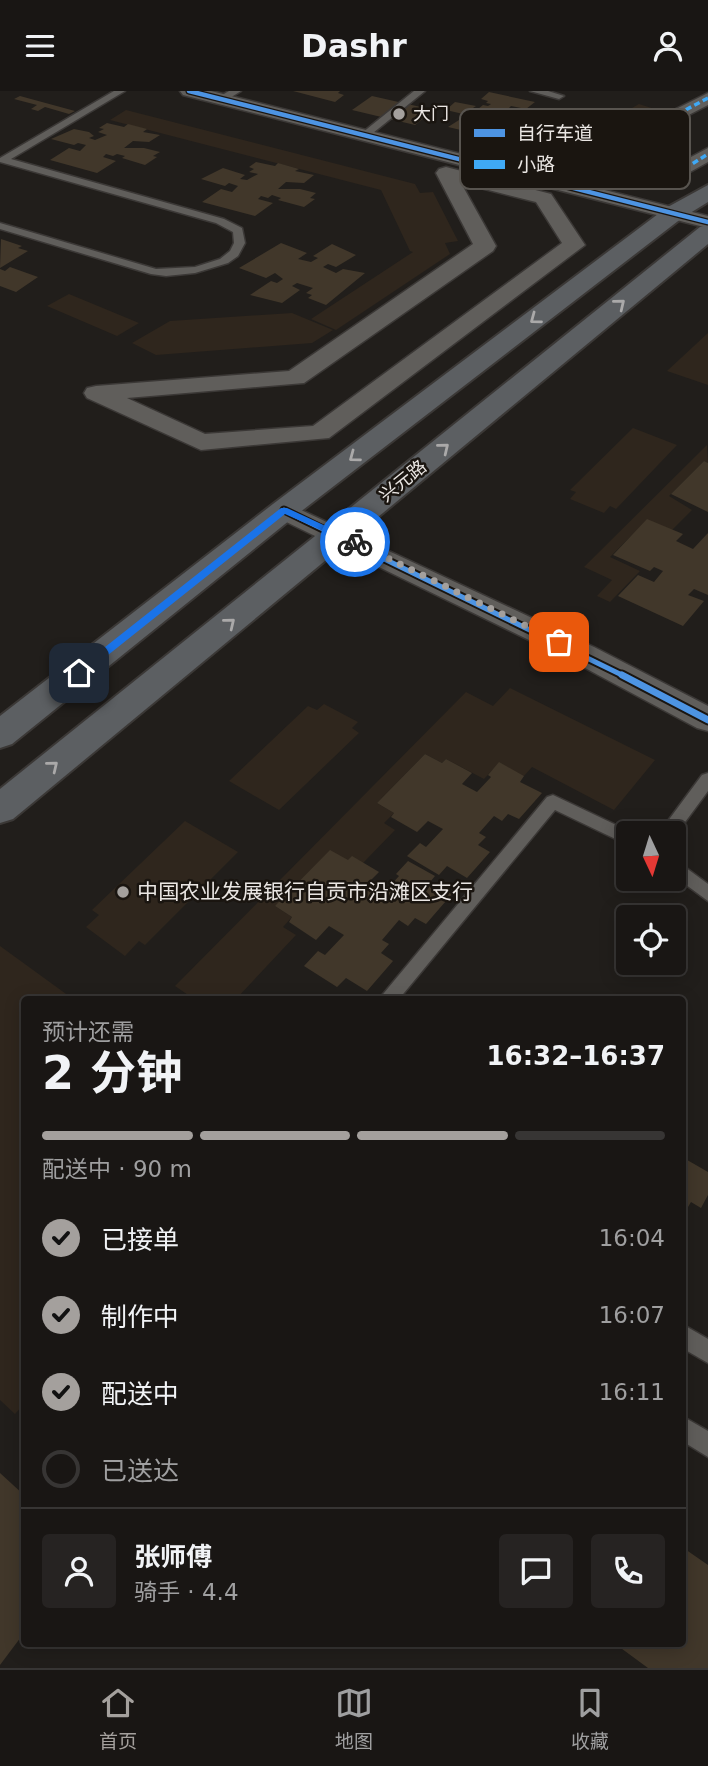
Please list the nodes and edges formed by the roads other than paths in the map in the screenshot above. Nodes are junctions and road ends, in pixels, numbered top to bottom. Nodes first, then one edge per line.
1 (120, 91) edge
2 (189, 91) edge
3 (420, 91) edge
4 (535, 91) edge
5 (225, 95) edge
6 (559, 96) dead end
7 (708, 98) edge
8 (687, 109) edge
9 (365, 135) junction
10 (708, 154) edge
11 (460, 159) edge
12 (2, 160) edge
13 (690, 165) edge
14 (446, 173) joint
15 (460, 177) edge
16 (509, 189) edge
17 (579, 189) edge
18 (708, 192) edge
19 (674, 213) junction
20 (708, 222) edge
21 (0, 226) edge
22 (708, 232) edge
23 (284, 510) junction
24 (339, 534) junction
25 (708, 720) edge
26 (0, 735) edge
27 (708, 779) edge
28 (0, 809) edge
29 (676, 821) edge
30 (616, 832) edge
31 (686, 876) edge
32 (708, 894) edge
33 (390, 996) edge
34 (686, 1338) edge
35 (708, 1352) edge
36 (686, 1430) edge
37 (708, 1445) edge

1 - 12 lane
2 - 5 street
3 - 9 lane
4 - 6 lane
5 - 9 street
7 - 8 street
9 - 11 street
10 - 13 street
12 - 21 lane
14 - 15 street
14 - 16 street
17 - 19 street
18 - 19 main road
19 - 20 street
19 -> 23 main road
24 -> 22 main road, 兴元路
23 - 24 street
23 - 26 main road
24 - 25 street
28 -> 24 main road, 兴元路
27 - 29 lane
30 - 33 lane
31 - 32 lane
34 - 35 lane
36 - 37 lane

